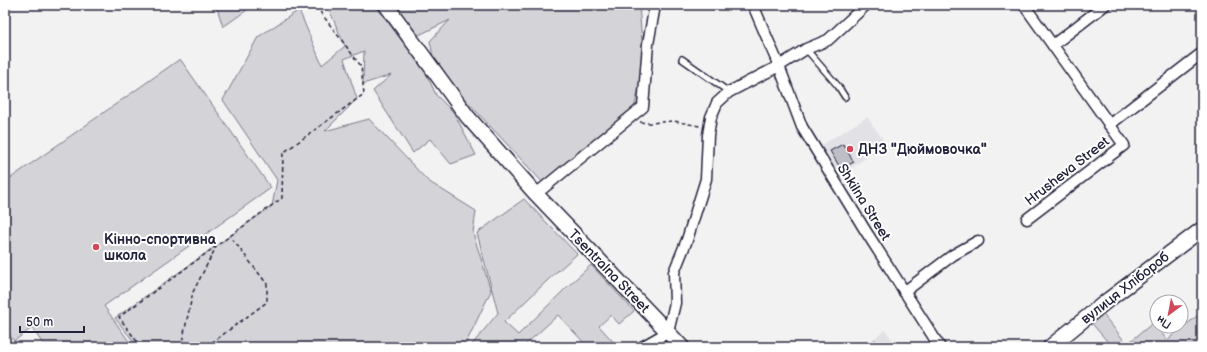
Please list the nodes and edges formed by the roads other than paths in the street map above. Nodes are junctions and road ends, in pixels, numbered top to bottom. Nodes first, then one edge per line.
1 (386, 5) edge
2 (655, 5) edge
3 (753, 5) edge
4 (866, 5) edge
5 (1024, 5) edge
6 (1105, 5) edge
7 (1052, 45) junction
8 (806, 49) junction
9 (1202, 53) edge
10 (682, 59) dead end
11 (779, 66) junction
12 (729, 92) junction
13 (845, 97) dead end
14 (1109, 125) junction
15 (536, 194) junction
16 (1027, 219) dead end
17 (1202, 229) edge
18 (978, 241) dead end
19 (904, 292) junction
20 (668, 332) junction
21 (642, 347) edge
22 (682, 347) edge
23 (940, 347) edge
24 (1050, 347) edge

1 - 15 main road, Tsentralna Street
2 - 15 street
3 - 11 street, Shkilna Street
4 - 8 street
5 - 7 street
6 - 7 street
7 - 14 street
8 - 11 street
8 - 13 lane
9 - 14 street
10 - 12 lane
11 - 12 street
11 - 19 street, Shkilna Street
12 - 20 street
14 - 16 street, Hrusheva Street
15 - 20 main road, Tsentralna Street
17 - 24 main road, вулиця Хлібороб
18 - 19 street
19 - 23 street, Shkilna Street
20 - 21 street
20 - 22 main road, Tsentralna Street

